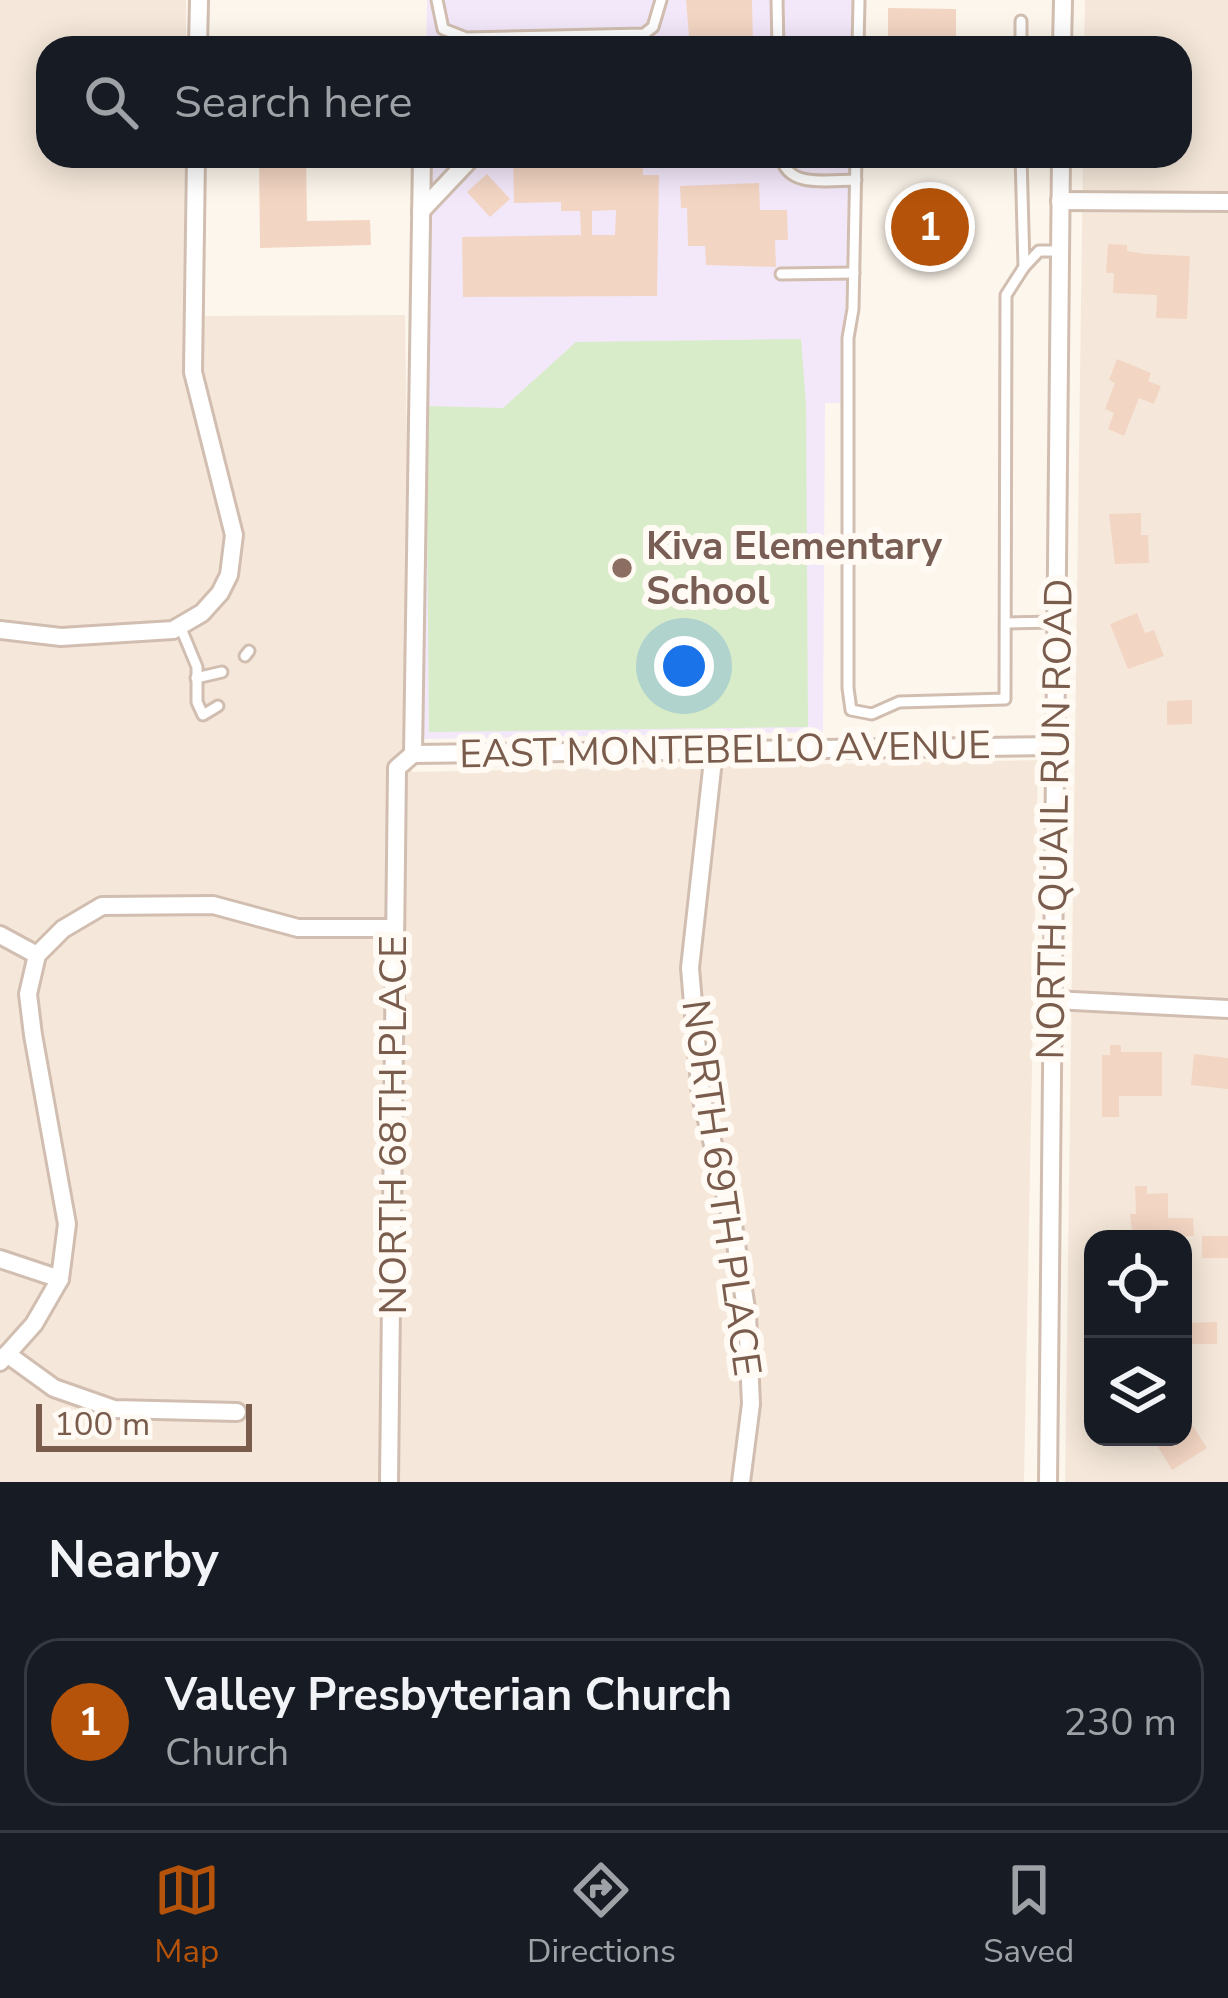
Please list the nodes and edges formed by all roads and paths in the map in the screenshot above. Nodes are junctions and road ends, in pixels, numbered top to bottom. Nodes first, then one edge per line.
1 (199, 0) edge
2 (437, 0) edge
3 (661, 0) edge
4 (777, 0) edge
5 (859, 0) edge
6 (1063, 0) edge
7 (1021, 21) dead end
8 (198, 36) edge
9 (461, 36) edge
10 (555, 36) edge
11 (778, 36) edge
12 (858, 36) edge
13 (1021, 36) edge
14 (1062, 36) edge
15 (196, 168) edge
16 (422, 168) edge
17 (462, 168) edge
18 (784, 168) edge
19 (856, 168) edge
20 (1021, 168) edge
21 (1061, 168) edge
22 (856, 180) junction
23 (1060, 201) junction
24 (1228, 202) edge
25 (421, 211) junction
26 (1060, 251) junction
27 (1024, 267) junction
28 (781, 274) dead end
29 (854, 274) junction
30 (1006, 622) junction
31 (1058, 622) junction
32 (180, 626) junction
33 (0, 630) edge
34 (222, 672) dead end
35 (196, 678) junction
36 (218, 706) dead end
37 (1058, 746) junction
38 (714, 751) junction
39 (413, 754) junction
40 (397, 768) joint
41 (394, 928) junction
42 (0, 935) edge
43 (37, 955) junction
44 (1054, 1000) junction
45 (1228, 1009) edge
46 (0, 1259) edge
47 (60, 1279) junction
48 (3, 1358) edge
49 (237, 1412) dead end
50 (389, 1482) edge
51 (741, 1482) edge
52 (1048, 1482) edge

1 - 8 street
2 - 9 lane
3 - 10 lane
4 - 11 lane
5 - 12 lane
6 - 14 street
7 - 13 lane
15 - 32 street
16 - 25 street
17 - 25 street
18 - 22 lane
19 - 22 lane
20 - 27 lane
21 - 23 street, NORTH QUAIL RUN ROAD
22 - 29 lane
23 - 24 street
23 - 26 street, NORTH QUAIL RUN ROAD
25 - 39 street
26 - 27 lane
26 - 31 street, NORTH QUAIL RUN ROAD
27 - 30 lane
28 - 29 lane
29 - 30 lane
30 - 31 lane
31 - 37 street, NORTH QUAIL RUN ROAD
32 - 33 street
32 - 35 lane
34 - 35 lane
35 - 36 lane
37 - 38 street, EAST MONTEBELLO AVENUE
37 - 44 street, NORTH QUAIL RUN ROAD
38 - 39 street, EAST MONTEBELLO AVENUE
38 - 51 street, NORTH 69TH PLACE
39 - 40 street, EAST MONTEBELLO AVENUE
40 - 41 street, NORTH 68TH PLACE
41 - 43 street
41 - 50 street, NORTH 68TH PLACE
42 - 43 street
43 - 47 street
44 - 45 street
44 - 52 street, NORTH QUAIL RUN ROAD
46 - 47 street
47 - 48 street
48 - 49 street

